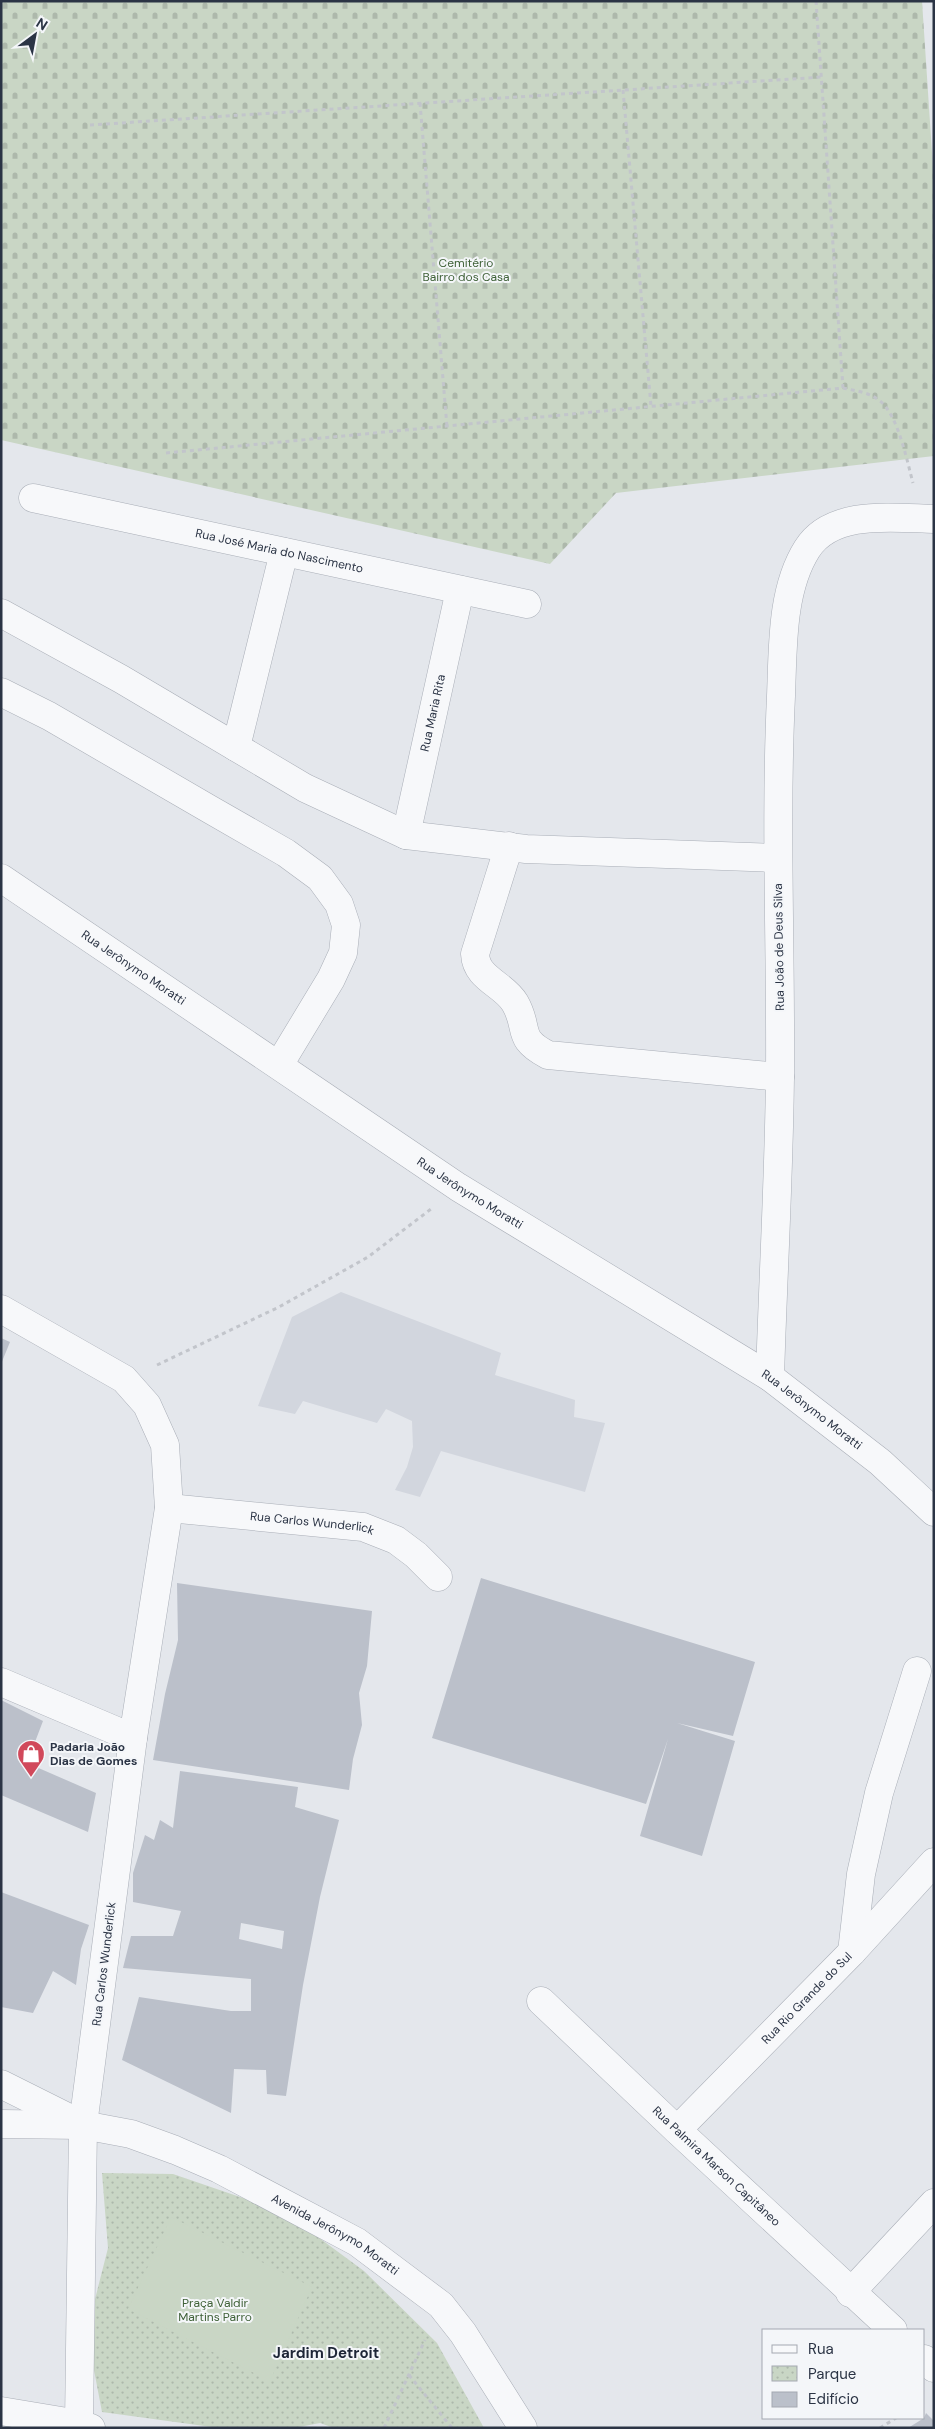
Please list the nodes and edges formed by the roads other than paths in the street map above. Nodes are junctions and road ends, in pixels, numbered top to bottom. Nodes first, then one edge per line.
1 (34, 498) dead end
2 (928, 519) edge
3 (284, 552) junction
4 (460, 590) junction
5 (527, 604) dead end
6 (1, 612) edge
7 (1, 692) edge
8 (236, 748) junction
9 (406, 835) junction
10 (508, 846) junction
11 (778, 858) junction
12 (1, 878) edge
13 (279, 1065) junction
14 (780, 1077) junction
15 (1, 1309) edge
16 (770, 1377) junction
17 (169, 1508) junction
18 (934, 1512) edge
19 (438, 1578) dead end
20 (917, 1671) dead end
21 (1, 1682) edge
22 (133, 1738) junction
23 (934, 1862) edge
24 (852, 1952) junction
25 (541, 2001) dead end
26 (1, 2084) edge
27 (1, 2124) edge
28 (83, 2125) junction
29 (677, 2130) junction
30 (934, 2203) edge
31 (850, 2293) junction
32 (892, 2329) edge
33 (1, 2411) edge
34 (85, 2426) edge
35 (523, 2428) edge

1 - 3 street, Rua José Maria do Nascimento
2 - 11 street, Rua João de Deus Silva
3 - 4 street, Rua José Maria do Nascimento
3 - 8 street
4 - 5 street, Rua José Maria do Nascimento
4 - 9 street, Rua Maria Rita
6 - 8 street
7 - 13 street
8 - 9 street
9 - 10 street
10 - 11 street
10 - 14 street
11 - 14 street, Rua João de Deus Silva
12 - 13 street, Rua Jerônymo Moratti
13 - 16 street, Rua Jerônymo Moratti
14 - 16 street, Rua João de Deus Silva
15 - 17 street, Rua Carlos Wunderlick
16 - 18 street, Rua Jerônymo Moratti
17 - 19 street, Rua Carlos Wunderlick
17 - 22 street, Rua Carlos Wunderlick
20 - 24 street
21 - 22 street
22 - 28 street, Rua Carlos Wunderlick
23 - 24 street, Rua Rio Grande do Sul
24 - 29 street, Rua Rio Grande do Sul
25 - 29 street, Rua Palmira Marson Capitâneo
26 - 28 street
27 - 28 street
28 - 34 street, Rua Carlos Wunderlick
28 - 35 street, Avenida Jerônymo Moratti
29 - 31 street, Rua Palmira Marson Capitâneo
30 - 31 street
31 - 32 street, Rua Palmira Marson Capitâneo
33 - 34 street

